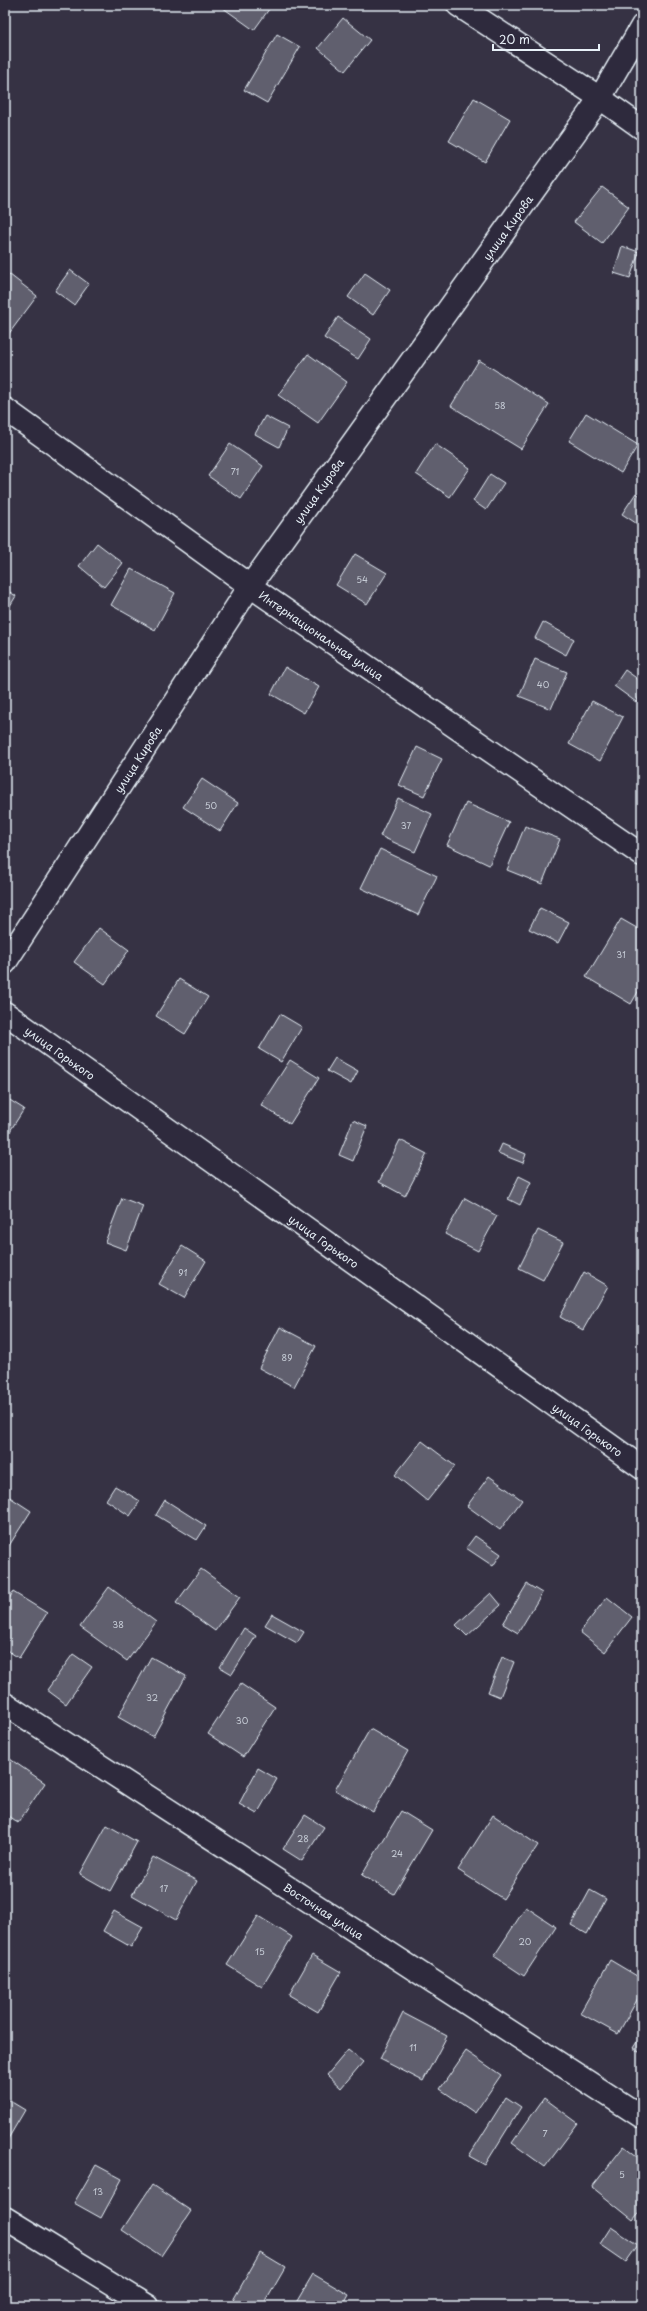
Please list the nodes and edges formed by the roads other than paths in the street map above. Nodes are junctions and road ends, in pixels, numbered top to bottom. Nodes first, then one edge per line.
1 (458, 5) edge
2 (642, 26) edge
3 (600, 98) junction
4 (642, 128) edge
5 (5, 409) edge
6 (250, 586) junction
7 (642, 855) edge
8 (5, 963) edge
9 (5, 1013) edge
10 (642, 1468) edge
11 (5, 1704) edge
12 (642, 2117) edge
13 (5, 2218) edge
14 (148, 2306) edge

1 - 3 street
2 - 3 street, улица Кирова
3 - 4 street
3 - 6 street, улица Кирова
5 - 6 street, Интернациональная улица
6 - 7 street, Интернациональная улица
6 - 8 street, улица Кирова
9 - 10 street, улица Горького
11 - 12 street, Восточная улица
13 - 14 street

